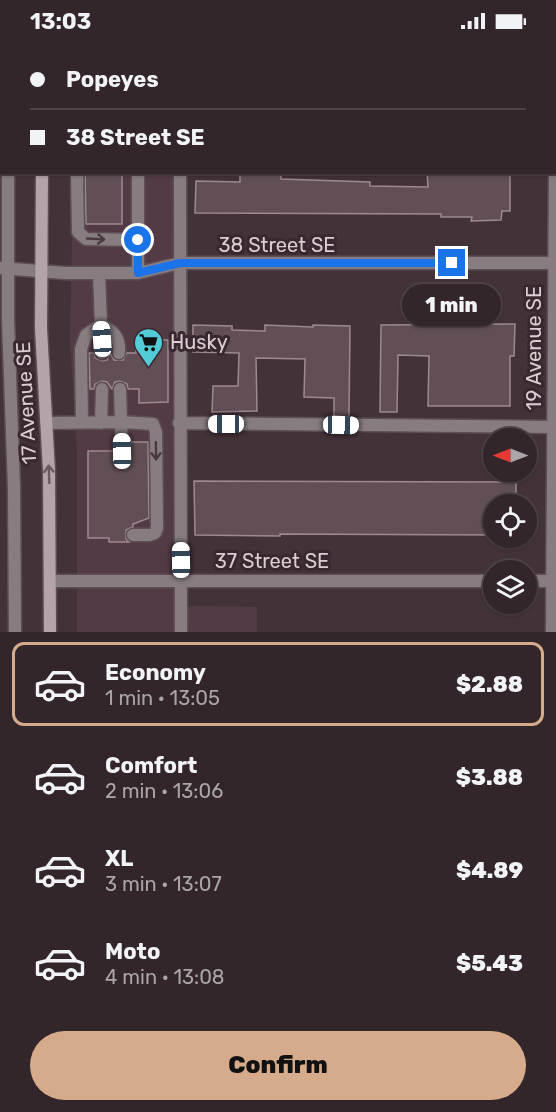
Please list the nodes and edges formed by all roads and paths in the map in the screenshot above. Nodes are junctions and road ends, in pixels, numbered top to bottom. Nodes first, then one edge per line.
1 (8, 174) edge
2 (42, 174) edge
3 (77, 174) edge
4 (138, 174) edge
5 (180, 174) edge
6 (555, 174) edge
7 (138, 240) junction
8 (180, 263) junction
9 (555, 263) edge
10 (4, 268) edge
11 (41, 271) junction
12 (99, 273) junction
13 (138, 273) junction
14 (101, 324) junction
15 (102, 353) dead end
16 (120, 353) dead end
17 (102, 388) dead end
18 (120, 388) dead end
19 (122, 422) junction
20 (47, 423) junction
21 (82, 423) junction
22 (101, 423) junction
23 (179, 423) junction
24 (555, 427) edge
25 (122, 451) dead end
26 (133, 535) dead end
27 (180, 580) junction
28 (50, 581) junction
29 (483, 581) edge
30 (537, 581) edge
31 (554, 581) edge
32 (15, 632) edge
33 (50, 632) edge
34 (181, 632) edge
35 (552, 632) edge

1 - 10 street
2 - 11 main road, 17 Avenue SE
3 -> 7 street
4 - 7 street
5 - 8 street
6 - 9 street, 19 Avenue SE
7 - 13 street
8 - 9 street, 38 Street SE
8 - 13 street, 38 Street SE
8 - 23 street
9 - 24 street, 19 Avenue SE
10 - 11 street, 38 Street SE
10 - 32 street
11 - 12 street, 38 Street SE
11 - 20 main road, 17 Avenue SE
12 - 13 street, 38 Street SE
12 - 14 street
14 - 15 street
14 - 16 street
14 - 21 street
17 - 22 street
18 - 19 street
19 - 22 street
19 - 25 street
19 -> 26 street
20 - 21 street
28 -> 20 main road, 17 Avenue SE
21 - 22 street
23 - 24 street
23 - 27 street
24 - 31 street, 19 Avenue SE
27 - 28 street, 37 Street SE
27 - 29 street, 37 Street SE
27 - 34 street
28 - 33 main road, 17 Avenue SE
30 - 31 street
31 - 35 street, 19 Avenue SE

